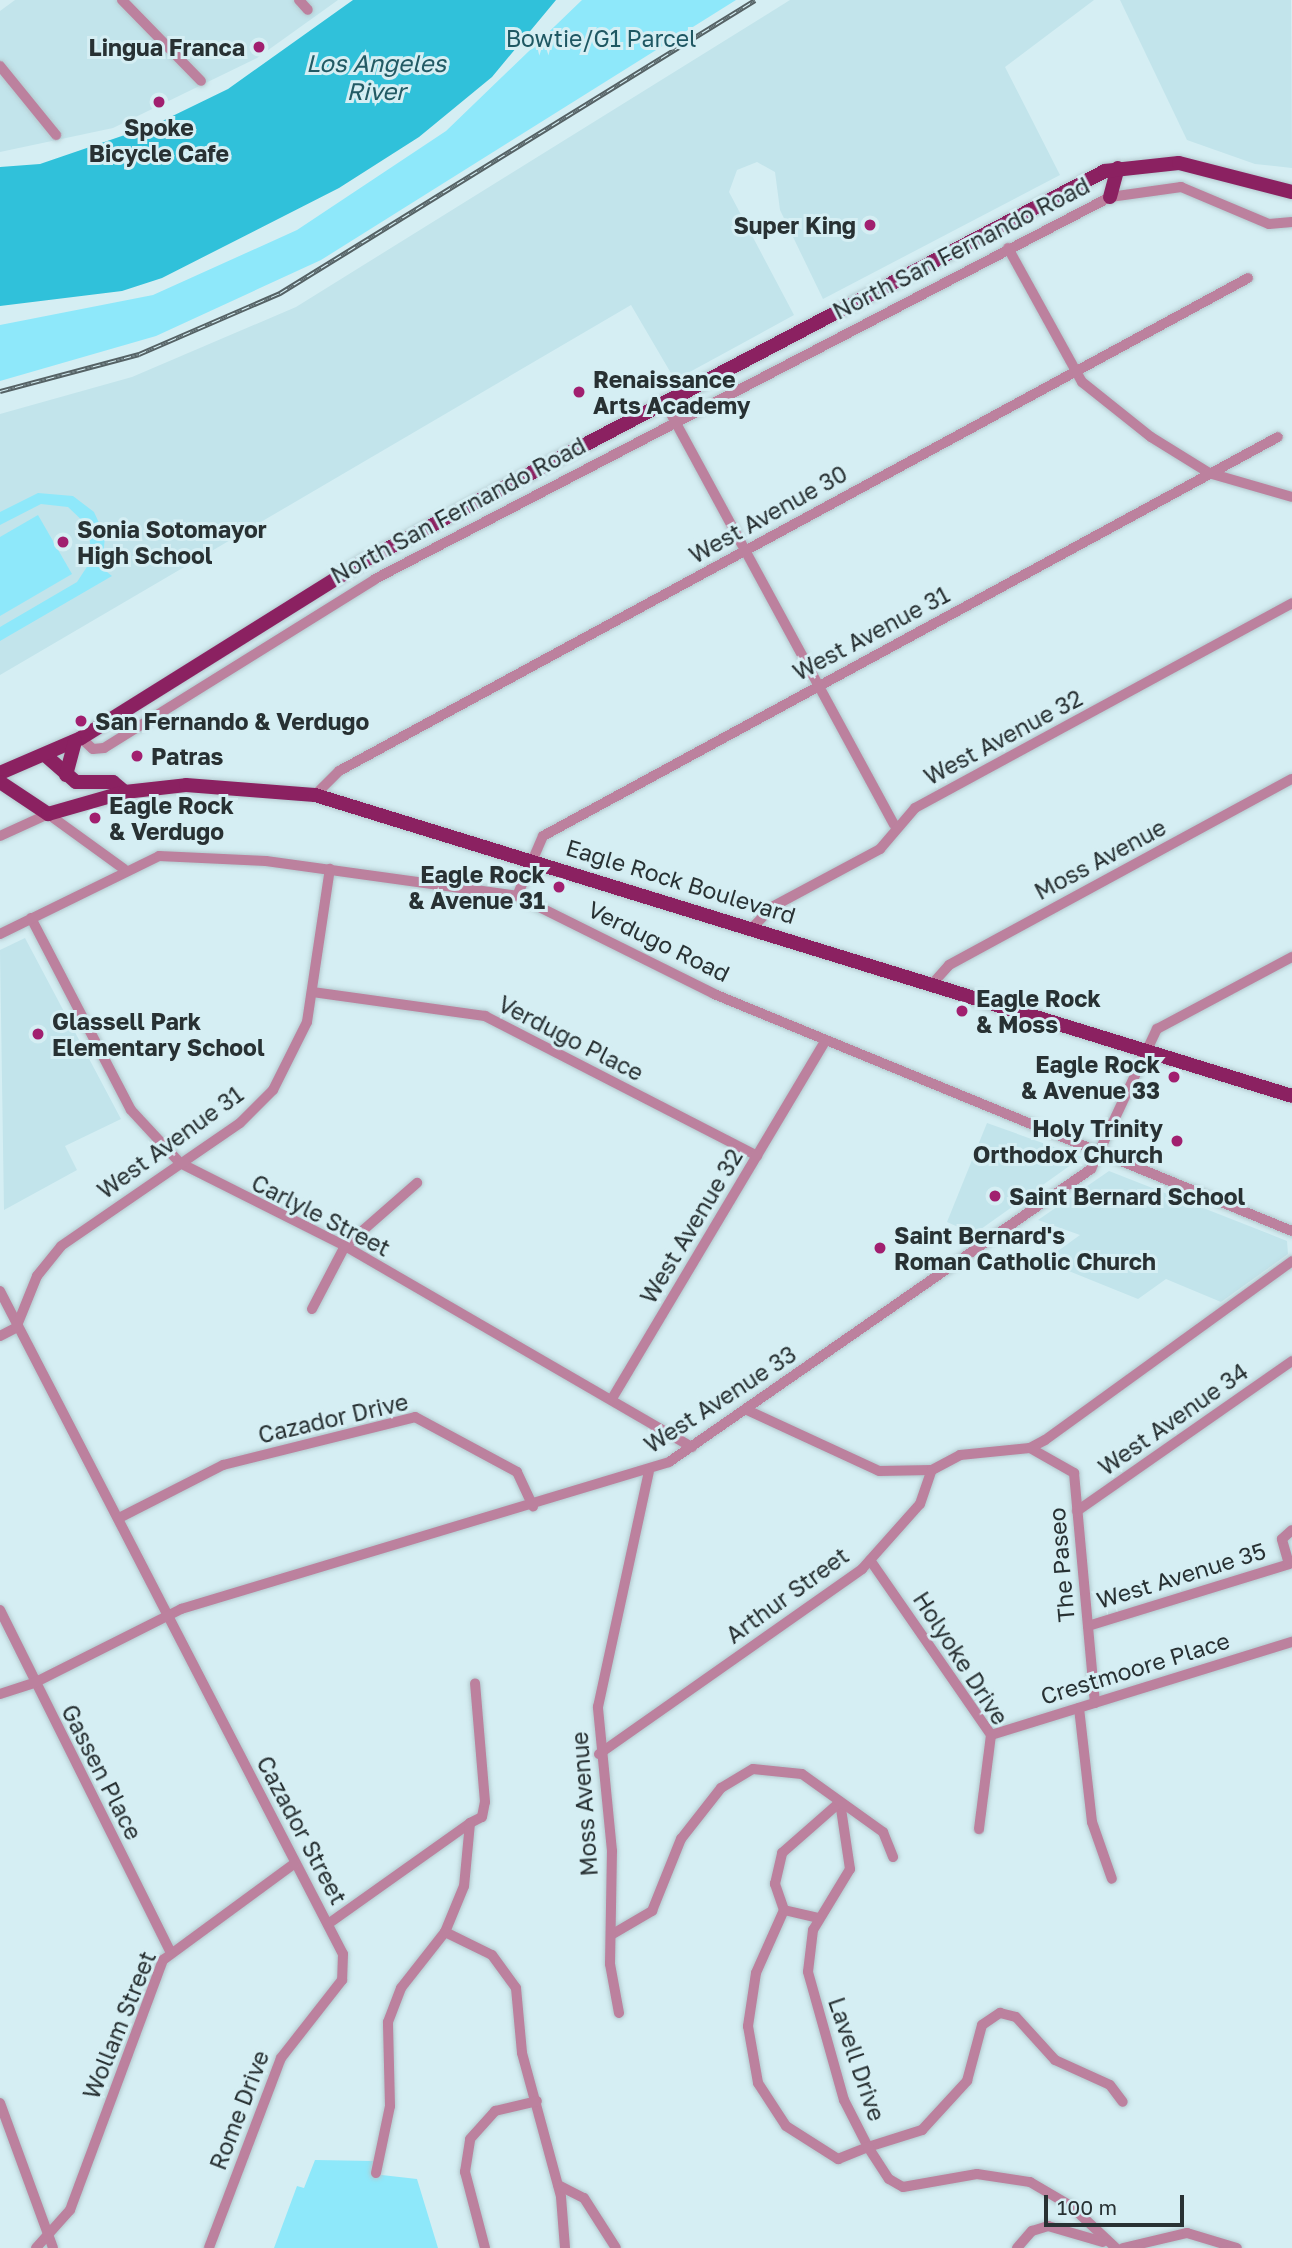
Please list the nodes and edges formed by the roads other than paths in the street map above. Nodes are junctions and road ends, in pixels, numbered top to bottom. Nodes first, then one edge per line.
1 (122, 0) edge
2 (299, 0) edge
3 (308, 9) dead end
4 (0, 66) edge
5 (201, 81) dead end
6 (56, 135) dead end
7 (1118, 168) junction
8 (1292, 192) edge
9 (1110, 197) junction
10 (1292, 222) edge
11 (1008, 248) junction
12 (1248, 278) dead end
13 (1075, 372) junction
14 (664, 401) junction
15 (674, 421) junction
16 (1278, 438) dead end
17 (1209, 472) junction
18 (1292, 497) edge
19 (743, 551) junction
20 (1292, 603) edge
21 (818, 685) junction
22 (78, 740) junction
23 (45, 755) junction
24 (0, 773) edge
25 (66, 775) junction
26 (1292, 779) edge
27 (0, 782) edge
28 (125, 792) junction
29 (315, 795) junction
30 (48, 814) junction
31 (894, 825) junction
32 (0, 836) edge
33 (529, 858) junction
34 (124, 869) junction
35 (330, 869) junction
36 (517, 896) junction
37 (31, 918) junction
38 (753, 928) junction
39 (0, 934) edge
40 (1292, 957) edge
41 (933, 983) junction
42 (312, 992) junction
43 (825, 1041) junction
44 (1142, 1049) junction
45 (1292, 1096) edge
46 (1102, 1152) junction
47 (757, 1156) junction
48 (180, 1163) junction
49 (417, 1183) dead end
50 (1292, 1231) edge
51 (345, 1246) junction
52 (1292, 1261) edge
53 (0, 1291) edge
54 (312, 1308) dead end
55 (16, 1328) junction
56 (0, 1336) edge
57 (1292, 1361) edge
58 (613, 1397) junction
59 (747, 1410) junction
60 (692, 1447) junction
61 (1030, 1448) junction
62 (932, 1470) junction
63 (649, 1471) junction
64 (533, 1506) junction
65 (1077, 1511) junction
66 (119, 1518) junction
67 (1292, 1530) edge
68 (870, 1560) junction
69 (1291, 1568) edge
70 (0, 1610) edge
71 (167, 1615) junction
72 (1088, 1626) junction
73 (1292, 1642) edge
74 (475, 1683) dead end
75 (34, 1684) junction
76 (0, 1694) edge
77 (1095, 1703) junction
78 (1079, 1708) junction
79 (991, 1735) junction
80 (598, 1754) junction
81 (840, 1802) junction
82 (470, 1823) junction
83 (979, 1829) dead end
84 (893, 1857) dead end
85 (295, 1863) junction
86 (1112, 1879) dead end
87 (784, 1910) junction
88 (819, 1918) junction
89 (328, 1924) junction
90 (445, 1932) junction
91 (611, 1935) junction
92 (170, 1951) junction
93 (619, 2013) dead end
94 (537, 2101) junction
95 (1123, 2102) dead end
96 (0, 2103) edge
97 (868, 2147) junction
98 (376, 2174) dead end
99 (558, 2185) junction
100 (51, 2243) edge
101 (1117, 2247) edge
102 (36, 2248) edge
103 (209, 2248) edge
104 (485, 2248) edge
105 (565, 2248) edge
106 (616, 2248) edge
107 (1017, 2248) edge
108 (1237, 2248) edge

1 - 5 street
2 - 3 street
4 - 6 street
7 - 8 main road, North San Fernando Road
7 - 9 main road
7 - 14 main road, North San Fernando Road
9 - 10 street, North San Fernando Road
9 - 11 street, North San Fernando Road
11 - 13 street
11 - 15 street, North San Fernando Road
12 - 13 street, West Avenue 30
13 - 17 street
13 - 19 street, West Avenue 30
14 - 15 street
14 - 22 main road, North San Fernando Road
15 - 19 street
15 - 22 street, North San Fernando Road
16 - 17 street, West Avenue 31
17 - 18 street
17 - 21 street, West Avenue 31
19 - 21 street
19 - 29 street, West Avenue 30
20 - 31 street, West Avenue 32
21 - 31 street
21 - 33 street, West Avenue 31
22 - 23 main road, North San Fernando Road
22 - 25 main road
23 - 24 main road, North San Fernando Road
23 - 25 main road
25 - 28 main road
26 - 41 street, Moss Avenue
27 - 30 main road
28 - 29 main road, Eagle Rock Boulevard
28 - 30 main road, Eagle Rock Boulevard
29 - 33 main road, Eagle Rock Boulevard
30 - 32 street
30 - 34 street
31 - 38 street, West Avenue 32
33 - 36 street, West Avenue 31
33 - 38 main road, Eagle Rock Boulevard
34 - 35 street, Verdugo Road
34 - 37 street
35 - 36 street, Verdugo Road
35 - 42 street, West Avenue 31
36 - 43 street, Verdugo Road
37 - 39 street
37 - 48 street, Carlyle Street
38 - 41 main road, Eagle Rock Boulevard
40 - 44 street, West Avenue 33
41 - 44 main road, Eagle Rock Boulevard
42 - 47 street, Verdugo Place
42 - 48 street, West Avenue 31
43 - 46 street, Verdugo Road
43 - 47 street, West Avenue 32
44 - 45 main road, Eagle Rock Boulevard
44 - 46 street, West Avenue 33
46 - 50 street, Verdugo Road
46 - 59 street, West Avenue 33
47 - 58 street, West Avenue 32
48 - 51 street, Carlyle Street
48 - 55 street, West Avenue 31
49 - 51 street
51 - 54 street
51 - 58 street, Carlyle Street
52 - 61 street
53 - 55 street, Cazador Street
55 - 56 street
55 - 66 street, Cazador Street
57 - 65 street, West Avenue 34
58 - 60 street, Carlyle Street
59 - 60 street, West Avenue 33
59 - 62 street
60 - 63 street, West Avenue 33
61 - 62 street
61 - 65 street, The Paseo
62 - 68 street, Arthur Street
63 - 64 street, West Avenue 33
63 - 80 street, Moss Avenue
64 - 66 street, Cazador Drive
64 - 71 street, West Avenue 33
65 - 72 street, The Paseo
66 - 71 street, Cazador Street
67 - 69 street, West Avenue 35
68 - 79 street, Holyoke Drive
68 - 80 street, Arthur Street
69 - 72 street, West Avenue 35
70 - 75 street, Gassen Place
71 - 75 street, West Avenue 33
71 - 85 street, Cazador Street
72 - 77 street, The Paseo
73 - 77 street, Crestmoore Place
74 - 82 street
75 - 76 street, West Avenue 33
75 - 92 street, Gassen Place
77 - 78 street, Crestmoore Place
78 - 79 street, Crestmoore Place
78 - 86 street
79 - 83 street, Holyoke Drive
80 - 91 street, Moss Avenue
81 - 84 street
81 - 87 street
81 - 88 street, Lavell Drive
81 - 91 street
82 - 89 street, Cazador Street
82 - 90 street
85 - 89 street, Cazador Street
85 - 92 street, Wollam Street
87 - 88 street
87 - 97 street
88 - 97 street, Lavell Drive
89 - 103 street, Rome Drive
90 - 94 street
90 - 98 street
91 - 93 street, Moss Avenue
92 - 100 street, Wollam Street
94 - 99 street
94 - 104 street
95 - 97 street, Lavell Drive
96 - 100 street
97 - 101 street
99 - 105 street
99 - 106 street
100 - 102 street, Wollam Street
101 - 107 street
101 - 108 street

